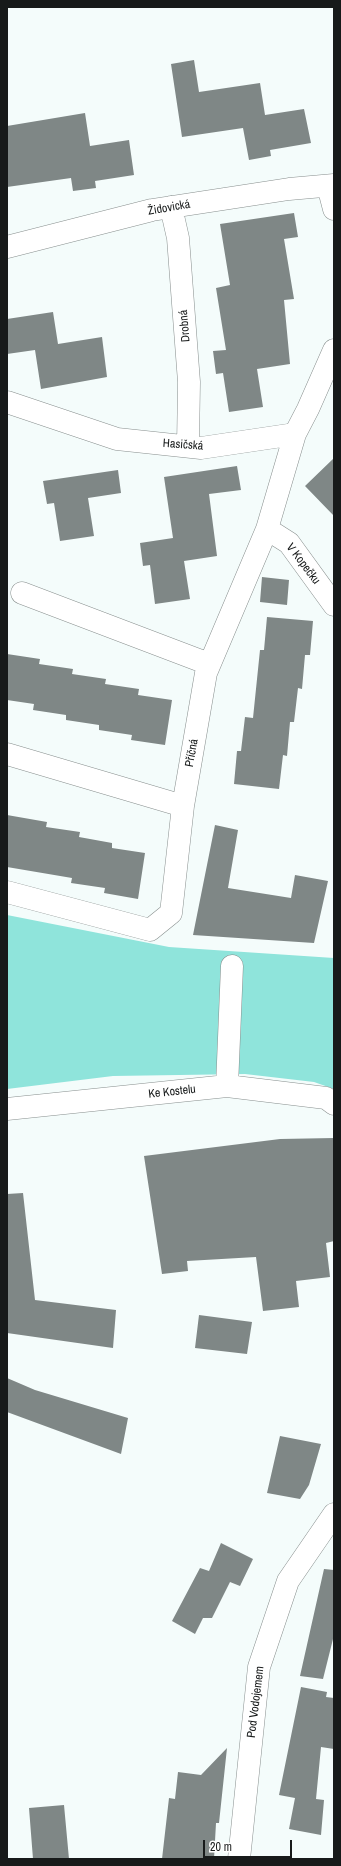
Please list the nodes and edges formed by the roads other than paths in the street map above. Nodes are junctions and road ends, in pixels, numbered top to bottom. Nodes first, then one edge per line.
1 (331, 185) edge
2 (171, 207) junction
3 (334, 209) edge
4 (7, 247) edge
5 (332, 364) edge
6 (7, 402) edge
7 (295, 434) junction
8 (188, 446) junction
9 (267, 529) junction
10 (22, 593) dead end
11 (334, 605) edge
12 (209, 664) junction
13 (7, 754) edge
14 (183, 806) junction
15 (7, 892) edge
16 (232, 966) dead end
17 (227, 1086) junction
18 (334, 1104) edge
19 (7, 1109) edge
20 (334, 1514) edge
21 (239, 1859) edge

1 - 2 street, Židovická
1 - 3 street
2 - 4 street, Židovická
2 - 8 street, Drobná
5 - 7 street
6 - 8 street, Hasičská
7 - 8 street, Hasičská
7 - 9 street, Příčná
9 - 11 street, V Kopečku
9 - 12 street, Příčná
10 - 12 street
12 - 14 street, Příčná
13 - 14 street
14 - 15 street, Příčná
16 - 17 street
17 - 18 street, Ke Kostelu
17 - 19 street, Ke Kostelu
20 - 21 street, Pod Vodojemem

